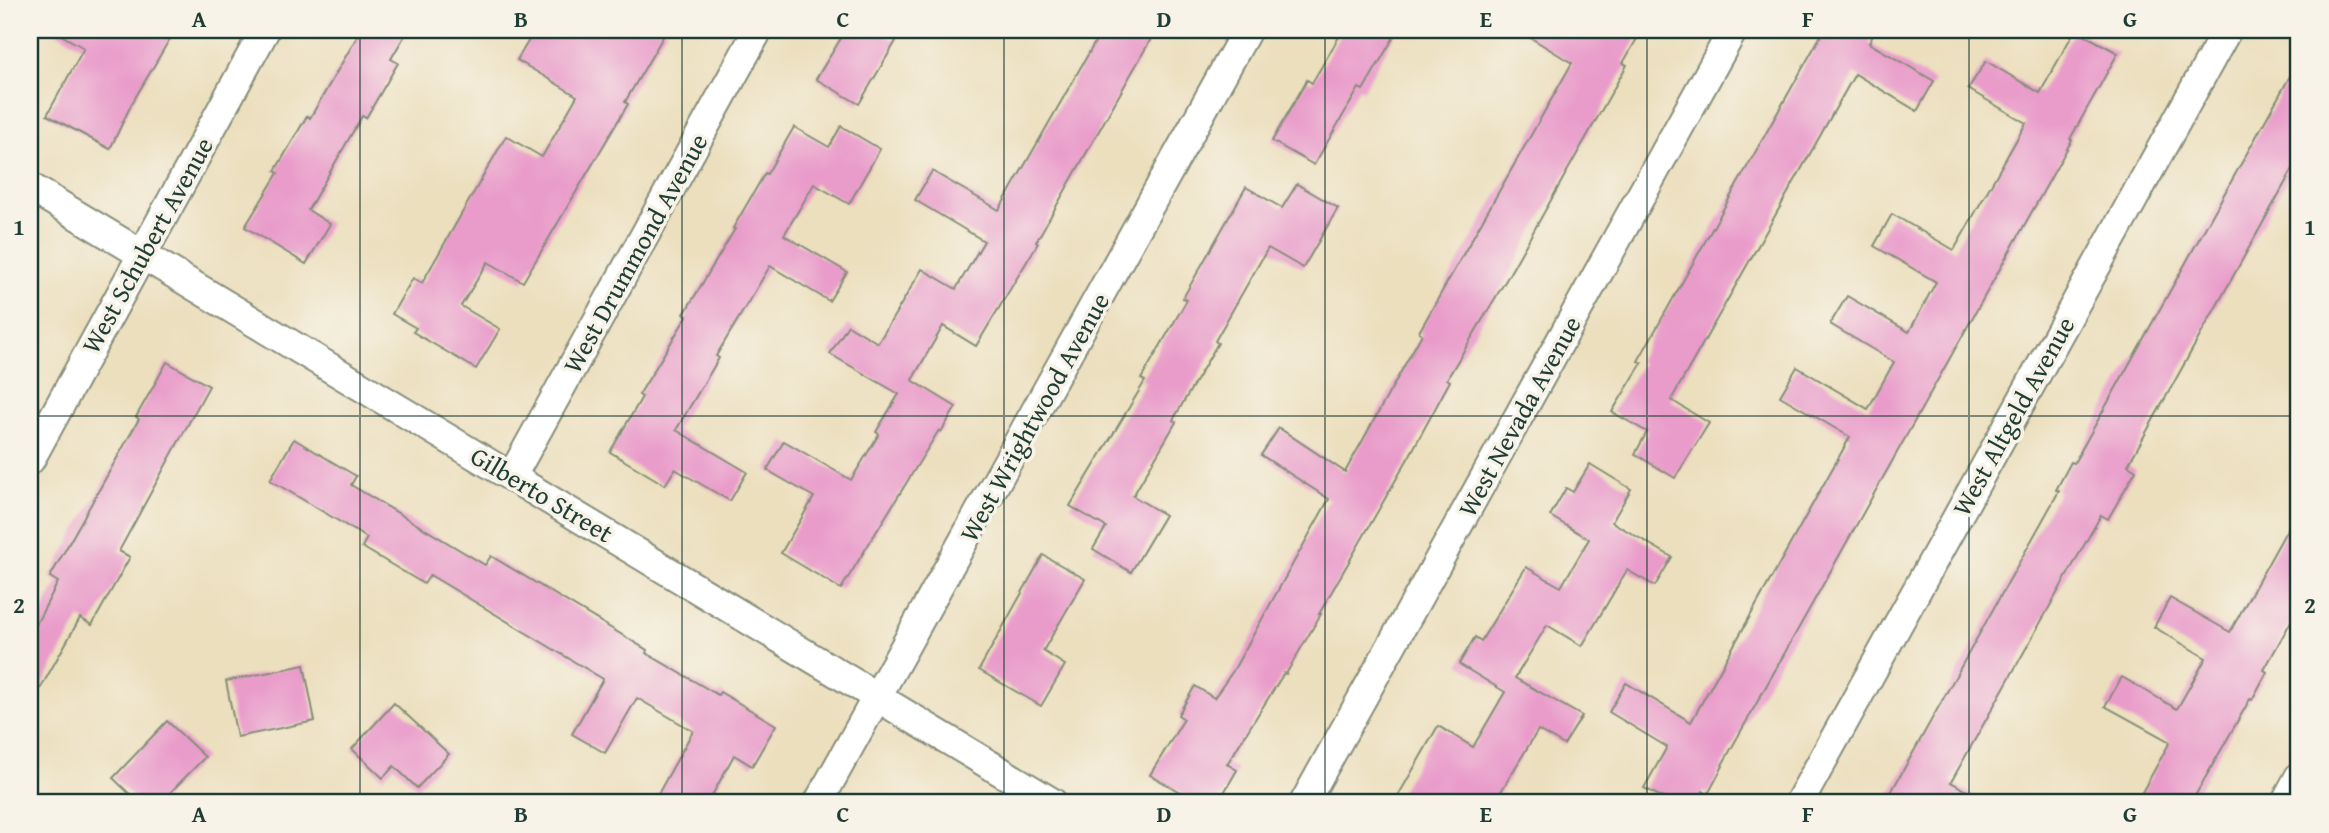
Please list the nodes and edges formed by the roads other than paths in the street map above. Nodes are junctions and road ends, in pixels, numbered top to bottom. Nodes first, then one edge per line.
1 (265, 30) edge
2 (758, 30) edge
3 (1247, 30) edge
4 (1733, 30) edge
5 (2227, 30) edge
6 (30, 187) edge
7 (141, 253) junction
8 (30, 460) edge
9 (512, 476) junction
10 (879, 696) junction
11 (2299, 777) edge
12 (818, 803) edge
13 (1054, 803) edge
14 (1304, 803) edge
15 (1799, 803) edge
16 (2285, 803) edge

1 - 7 street, West Schubert Avenue
2 - 9 street, West Drummond Avenue
3 - 10 street, West Wrightwood Avenue
4 - 14 street, West Nevada Avenue
5 - 15 street, West Altgeld Avenue
6 - 7 street, Gilberto Street
7 - 8 street, West Schubert Avenue
7 - 9 street, Gilberto Street
9 - 10 street, Gilberto Street
10 - 12 street, West Wrightwood Avenue
10 - 13 street, Gilberto Street
11 - 16 street

